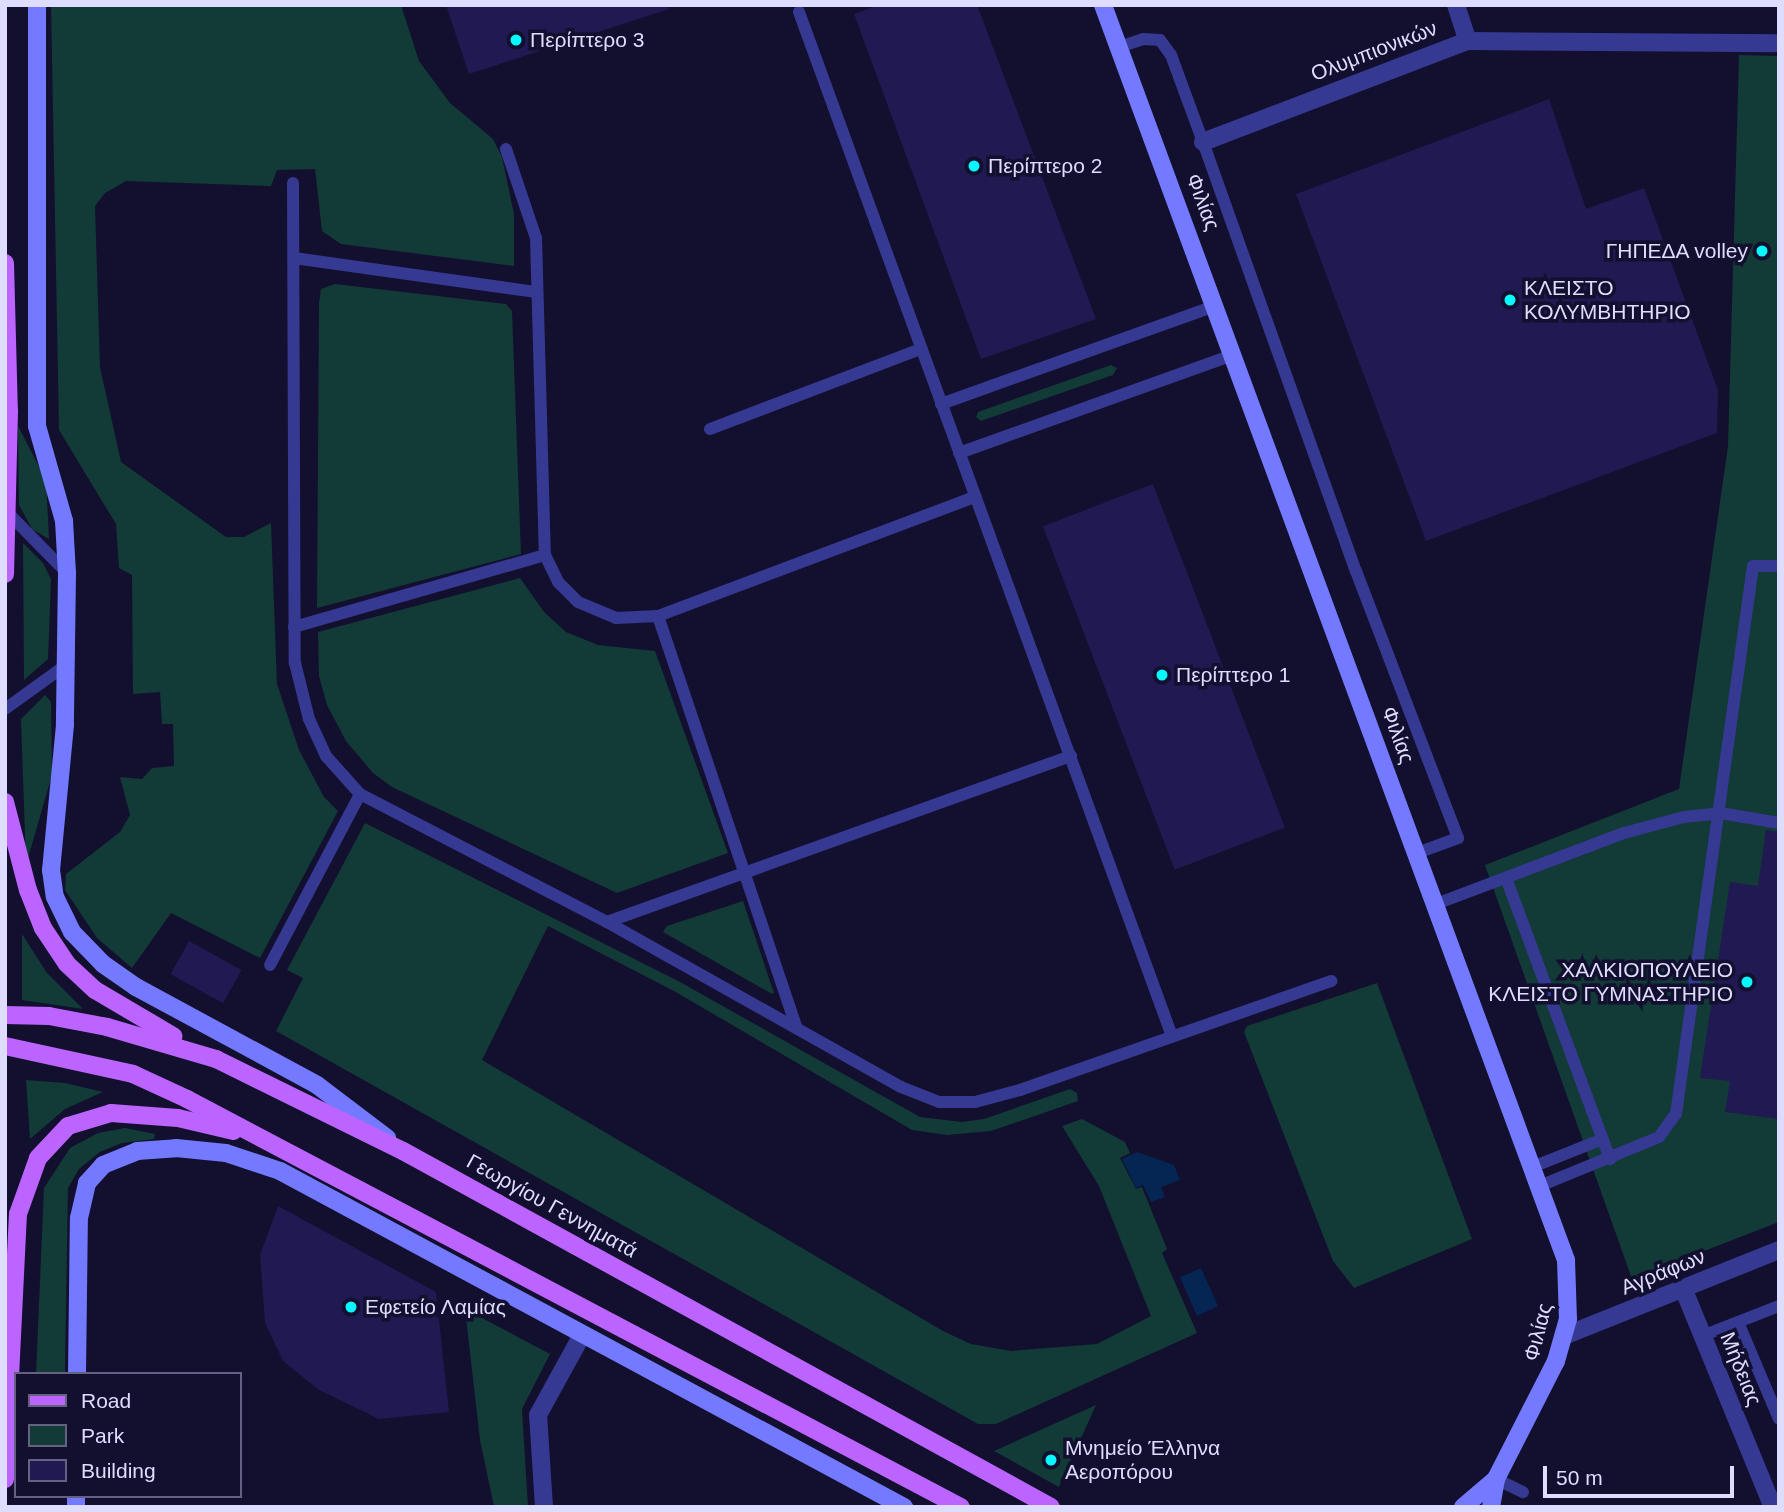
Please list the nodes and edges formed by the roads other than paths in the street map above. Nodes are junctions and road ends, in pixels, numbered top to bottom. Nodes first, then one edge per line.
1 (37, 5) edge
2 (1103, 5) edge
3 (1456, 5) edge
4 (799, 12) dead end
5 (1468, 41) junction
6 (1779, 43) edge
7 (1119, 47) junction
8 (1203, 142) junction
9 (506, 149) dead end
10 (293, 183) dead end
11 (294, 258) junction
12 (5, 263) edge
13 (537, 292) junction
14 (1217, 305) junction
15 (922, 349) junction
16 (1235, 354) junction
17 (941, 404) junction
18 (710, 429) dead end
19 (959, 453) junction
20 (975, 497) junction
21 (8, 513) junction
22 (545, 555) junction
23 (1779, 566) edge
24 (68, 573) junction
25 (5, 574) edge
26 (657, 616) junction
27 (294, 627) junction
28 (66, 665) junction
29 (5, 709) edge
30 (1071, 756) junction
31 (360, 794) junction
32 (5, 802) edge
33 (1720, 813) junction
34 (1779, 823) edge
35 (1417, 853) junction
36 (747, 871) junction
37 (1506, 878) junction
38 (1436, 904) junction
39 (607, 922) junction
40 (270, 965) dead end
41 (1331, 981) dead end
42 (5, 1014) edge
43 (797, 1028) junction
44 (1172, 1036) junction
45 (5, 1046) edge
46 (216, 1059) junction
47 (1603, 1139) junction
48 (275, 1143) junction
49 (404, 1151) junction
50 (1610, 1158) junction
51 (1535, 1166) junction
52 (1542, 1185) junction
53 (1779, 1250) edge
54 (1683, 1288) junction
55 (1779, 1307) edge
56 (1738, 1322) junction
57 (582, 1335) junction
58 (1564, 1336) junction
59 (1702, 1336) junction
60 (77, 1372) edge
61 (1779, 1419) edge
62 (5, 1479) edge
63 (1496, 1479) junction
64 (1523, 1492) dead end
65 (544, 1507) edge
66 (904, 1507) edge
67 (961, 1507) edge
68 (1051, 1507) edge
69 (1463, 1507) edge
70 (1491, 1507) edge
71 (1773, 1507) edge

1 - 24 street
2 - 7 street, Φιλίας
3 - 5 street
4 - 15 lane
5 - 6 street, Ολυμπιονικών
5 - 8 street, Ολυμπιονικών
7 - 8 lane
7 - 14 street, Φιλίας
8 - 35 lane
9 - 13 lane
10 - 11 lane
11 - 13 lane
11 - 27 lane
12 - 21 main road
13 - 22 lane
14 - 16 street, Φιλίας
14 - 17 lane
15 - 17 lane
15 - 18 lane
16 - 19 lane
16 - 35 street, Φιλίας
17 - 19 lane
19 - 20 lane
20 - 26 lane
20 - 30 lane
21 - 24 lane
21 - 25 main road
22 - 26 lane
22 - 27 lane
23 - 33 lane
24 - 28 street
26 - 36 lane
27 - 31 lane
28 - 29 lane
28 - 49 street
30 - 36 lane
30 - 44 lane
31 - 39 lane
31 - 40 lane
32 - 46 main road
33 - 34 lane
33 - 37 lane
33 - 50 lane
35 - 38 street, Φιλίας
36 - 39 lane
36 - 43 lane
37 - 38 lane
37 - 47 lane
38 - 51 street, Φιλίας
39 - 43 lane
41 - 44 lane
42 - 46 main road, Γεωργίου Γεννηματά
43 - 44 lane
45 - 48 main road
46 - 49 main road, Γεωργίου Γεννηματά
47 - 50 lane
47 - 51 lane
48 - 62 main road
48 - 67 main road
49 - 68 main road, Γεωργίου Γεννηματά
50 - 52 lane
51 - 52 street, Φιλίας
52 - 58 street, Φιλίας
53 - 54 street, Αγράφων
54 - 58 street, Αγράφων
54 - 59 street, Μήδειας
55 - 56 lane
56 - 59 lane
56 - 61 lane
57 - 60 street
57 - 65 street
57 - 66 street
58 - 63 street, Φιλίας
59 - 71 street, Μήδειας
63 - 64 lane
63 - 69 street, Φιλίας
63 - 70 street, Φιλίας

